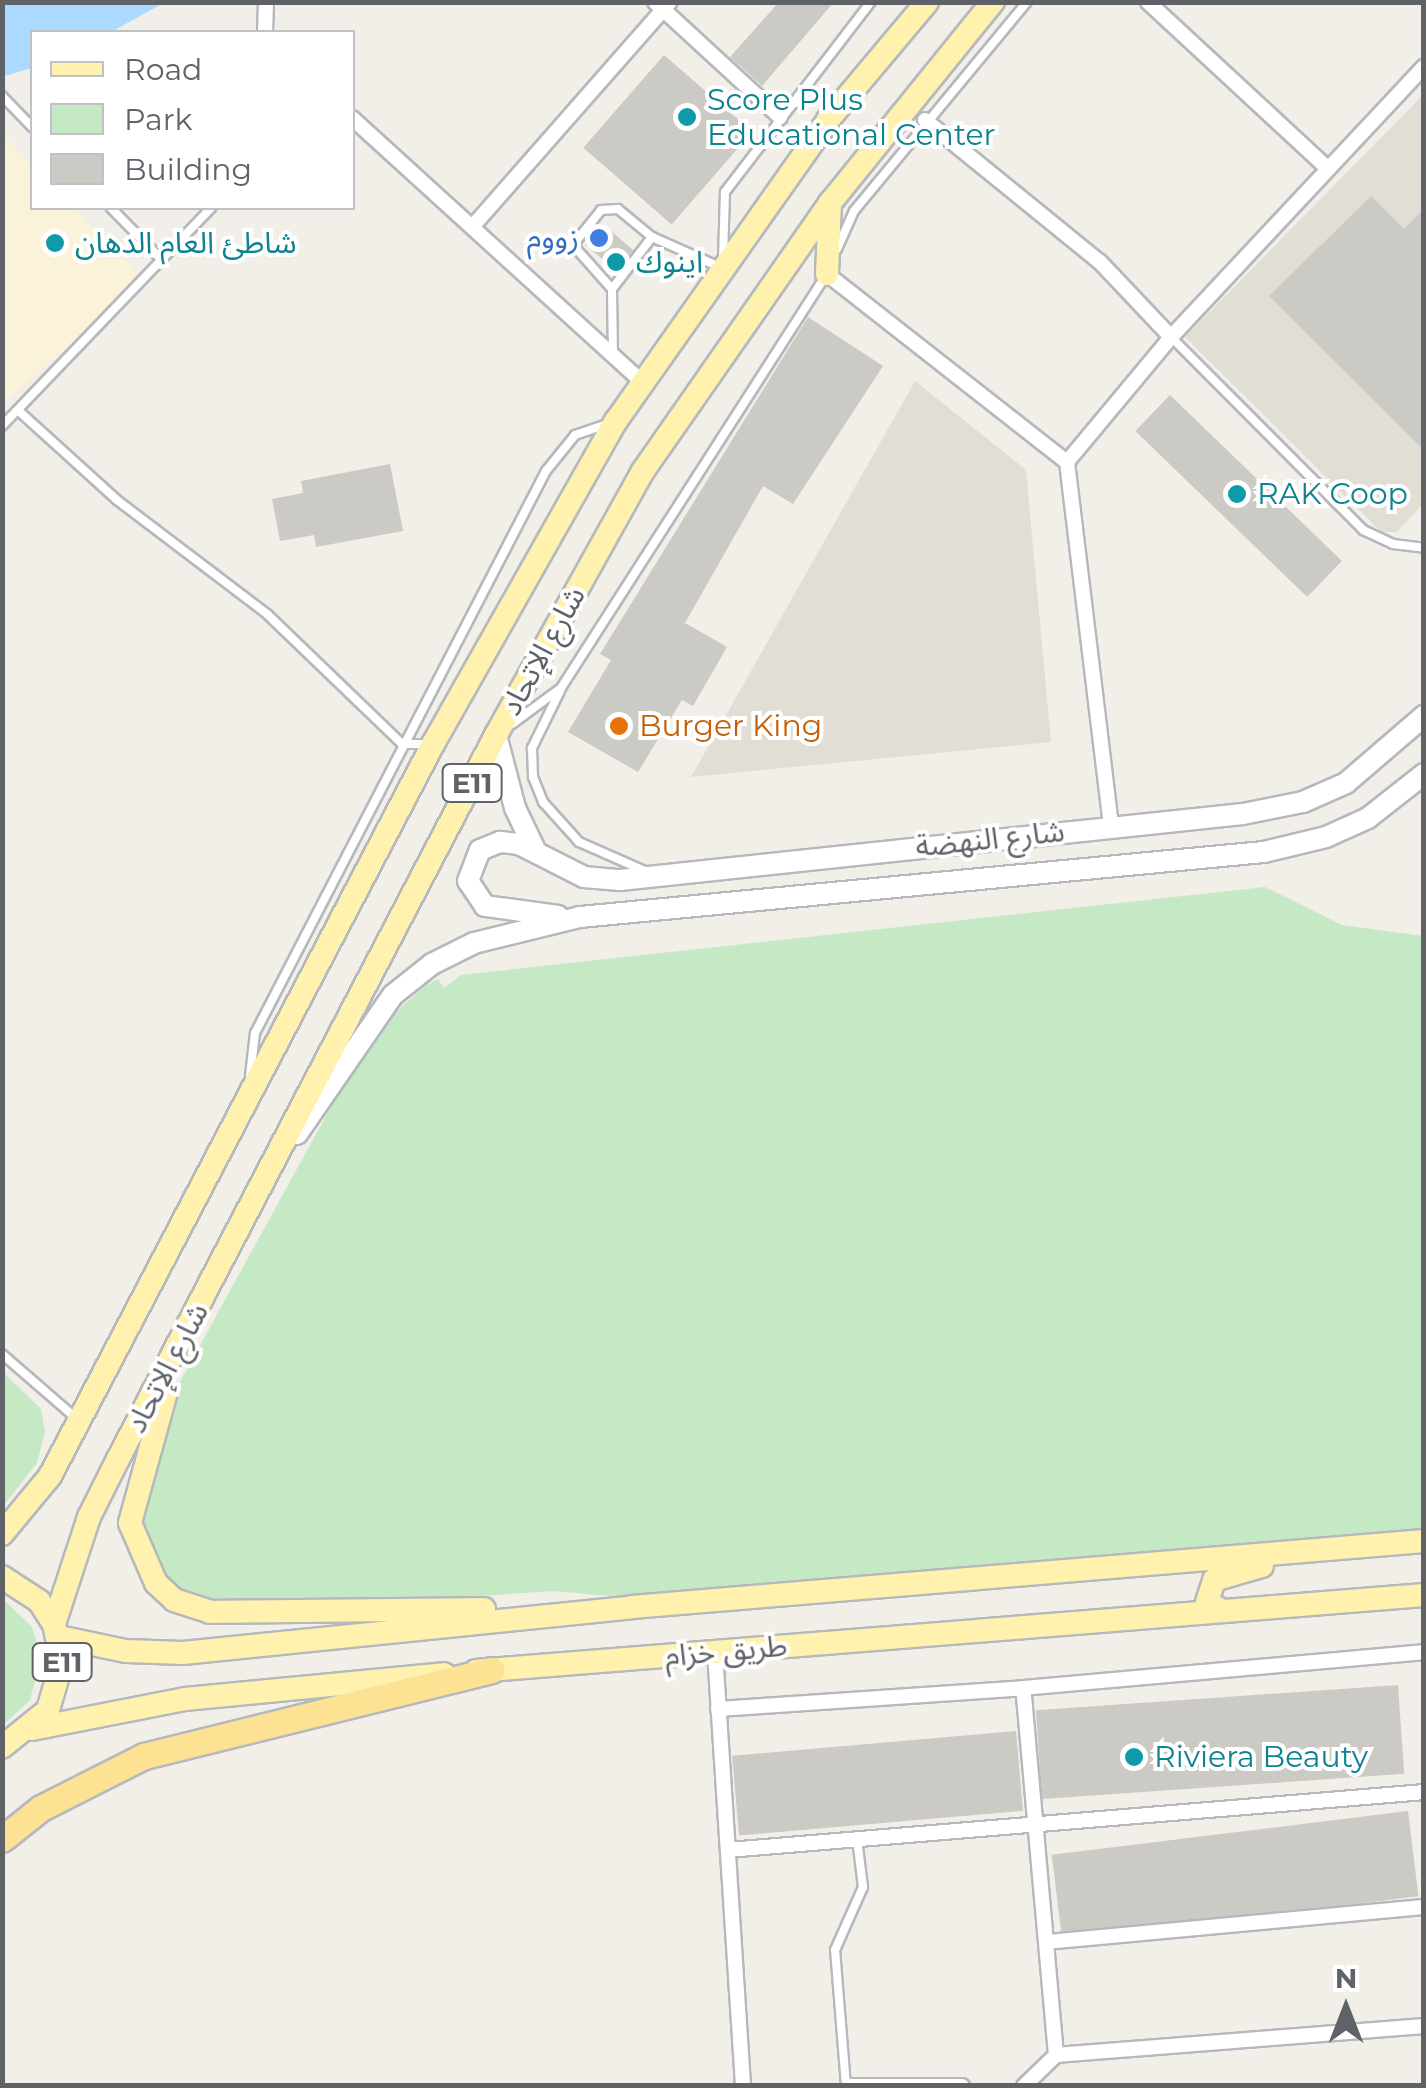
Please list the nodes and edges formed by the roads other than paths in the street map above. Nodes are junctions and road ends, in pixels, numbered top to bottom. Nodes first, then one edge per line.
1 (266, 2) edge
2 (870, 2) edge
3 (927, 2) edge
4 (993, 2) edge
5 (1026, 2) edge
6 (1148, 2) edge
7 (663, 5) edge
8 (265, 30) edge
9 (1424, 67) edge
10 (2, 96) edge
11 (780, 116) junction
12 (925, 120) junction
13 (355, 121) edge
14 (30, 125) edge
15 (1325, 166) junction
16 (830, 203) junction
17 (112, 210) edge
18 (209, 210) edge
19 (473, 226) junction
20 (652, 237) junction
21 (162, 260) junction
22 (722, 265) junction
23 (826, 274) junction
24 (612, 289) junction
25 (1171, 337) junction
26 (613, 356) junction
27 (642, 382) junction
28 (20, 412) junction
29 (616, 421) junction
30 (2, 426) edge
31 (1068, 462) junction
32 (1424, 548) edge
33 (561, 688) junction
34 (1424, 716) edge
35 (496, 735) junction
36 (402, 744) junction
37 (433, 744) junction
38 (1424, 774) edge
39 (1111, 826) junction
40 (535, 850) junction
41 (654, 875) junction
42 (580, 917) junction
43 (245, 1109) junction
44 (279, 1161) junction
45 (183, 1339) junction
46 (2, 1354) edge
47 (79, 1421) junction
48 (2, 1534) edge
49 (1424, 1541) edge
50 (1318, 1551) junction
51 (2, 1578) edge
52 (1424, 1595) edge
53 (632, 1607) junction
54 (1223, 1611) junction
55 (56, 1630) junction
56 (714, 1652) junction
57 (1424, 1652) edge
58 (492, 1670) junction
59 (1023, 1688) junction
60 (718, 1710) junction
61 (32, 1729) junction
62 (2, 1747) edge
63 (1424, 1792) edge
64 (1034, 1824) junction
65 (2, 1838) edge
66 (857, 1839) junction
67 (728, 1850) junction
68 (1424, 1907) edge
69 (1048, 1942) junction
70 (1424, 2026) edge
71 (1056, 2055) junction
72 (743, 2086) edge
73 (847, 2086) edge
74 (962, 2086) edge
75 (1024, 2086) edge

1 - 8 street
2 - 11 lane
3 - 22 main road, شارع الإتحاد / E11
4 - 16 main road, شارع الإتحاد / E11
5 - 12 lane
6 - 15 street
7 - 11 street
7 - 19 street
9 - 15 street
10 - 14 lane
11 - 22 lane
12 - 23 lane
12 - 25 street
13 - 19 street
15 - 25 street
16 - 23 main road
16 - 35 main road, شارع الإتحاد / E11
17 - 21 lane
18 - 21 lane
19 - 26 street
20 - 22 lane
20 - 24 lane
20 - 24 lane
21 - 28 lane
22 - 27 main road, شارع الإتحاد / E11
23 - 31 street
23 - 33 lane
24 - 26 lane
25 - 31 street
25 - 32 lane
26 - 27 street
27 - 29 main road, شارع الإتحاد / E11
28 - 30 lane
28 - 36 lane
29 - 36 lane
29 - 37 main road, شارع الإتحاد / E11
31 - 39 street
33 - 35 lane
33 - 41 lane
34 - 39 main road, شارع النهضة
35 - 40 main road
35 - 44 main road, شارع الإتحاد / E11
36 - 37 lane
36 - 43 lane
37 - 43 main road, شارع الإتحاد / E11
38 - 42 main road, شارع النهضة
39 - 41 main road, شارع النهضة
40 - 41 main road, شارع النهضة
40 - 42 main road
42 - 44 main road
43 - 47 main road, شارع الإتحاد / E11
44 - 45 main road, شارع الإتحاد / E11
45 - 53 main road
45 - 55 main road, شارع الإتحاد / E11
46 - 47 lane
47 - 48 main road, شارع الإتحاد / E11
49 - 50 main road, طريق خزام
50 - 53 main road, طريق خزام
50 - 54 main road
51 - 55 main road, E11
52 - 54 main road, طريق خزام
53 - 55 main road, طريق خزام
54 - 56 main road, طريق خزام
55 - 61 main road, E11
56 - 58 main road, طريق خزام
56 - 60 street
57 - 59 street
58 - 61 main road, طريق خزام
58 - 65 highway
59 - 60 street
59 - 64 street
60 - 67 street
61 - 62 main road, E11
63 - 64 street
64 - 66 street
64 - 69 street
66 - 67 street
66 - 73 lane
67 - 72 street
68 - 69 street
69 - 71 street
70 - 71 street
71 - 75 street
73 - 74 street

